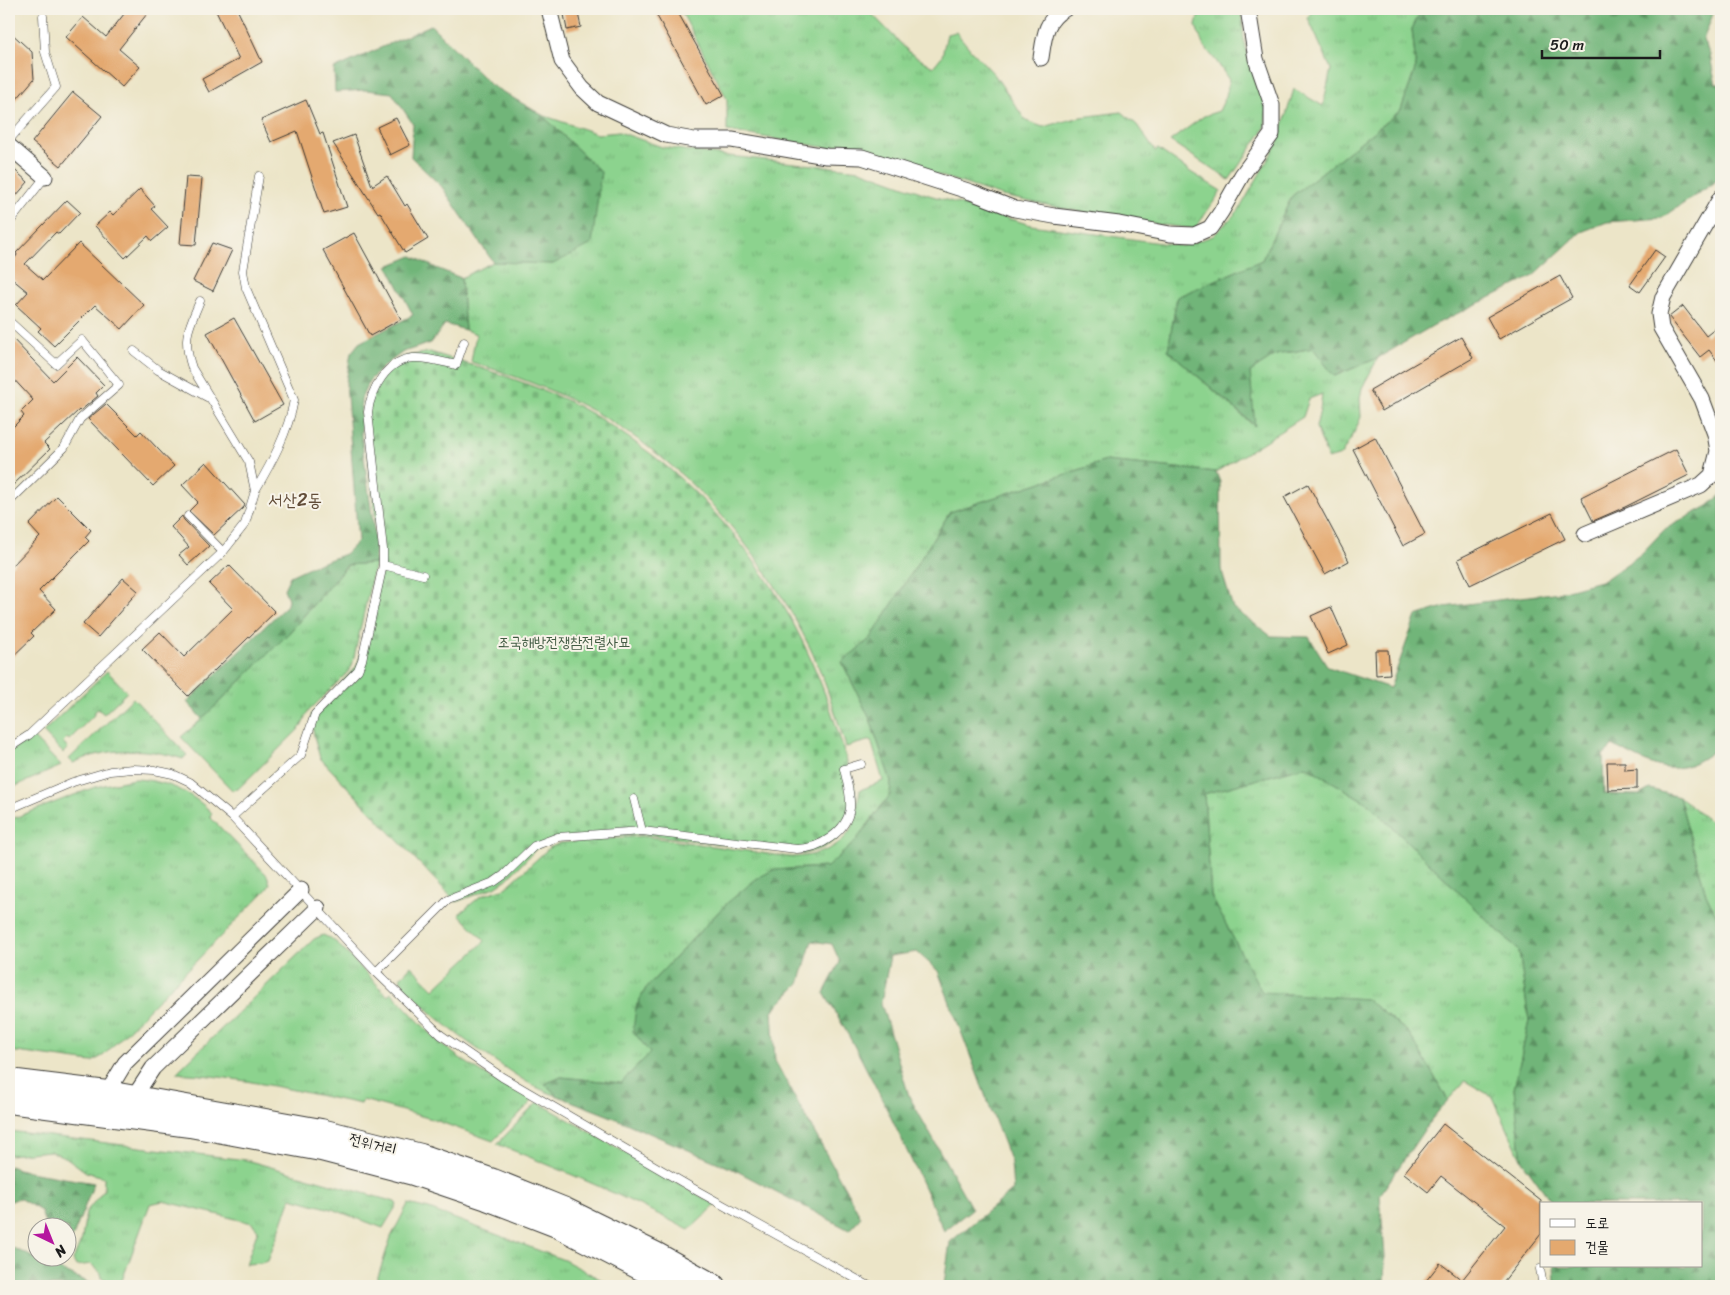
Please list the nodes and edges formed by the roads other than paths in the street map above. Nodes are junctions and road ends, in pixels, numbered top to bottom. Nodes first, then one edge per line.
1 (548, 9) edge
2 (1065, 9) edge
3 (1248, 9) edge
4 (43, 16) dead end
5 (1041, 58) dead end
6 (9, 140) edge
7 (9, 146) edge
8 (259, 176) dead end
9 (45, 177) joint
10 (1721, 197) edge
11 (9, 223) edge
12 (200, 301) dead end
13 (9, 321) edge
14 (464, 342) dead end
15 (134, 351) dead end
16 (209, 398) junction
17 (255, 490) junction
18 (9, 502) edge
19 (188, 516) dead end
20 (1585, 534) dead end
21 (223, 552) junction
22 (383, 565) junction
23 (423, 575) dead end
24 (9, 748) edge
25 (861, 764) dead end
26 (634, 799) dead end
27 (9, 809) edge
28 (232, 818) junction
29 (642, 831) junction
30 (301, 890) junction
31 (318, 908) junction
32 (376, 972) junction
33 (9, 1081) edge
34 (107, 1093) junction
35 (134, 1098) junction
36 (9, 1100) edge
37 (1540, 1268) dead end
38 (676, 1286) edge
39 (713, 1286) edge
40 (869, 1286) edge
41 (1543, 1286) edge

1 - 3 street
2 - 5 street
4 - 6 lane
7 - 9 street
8 - 17 lane
9 - 11 lane
10 - 20 street
12 - 16 lane
13 - 18 lane
14 - 22 lane
15 - 16 lane
16 - 17 lane
17 - 21 lane
19 - 21 lane
21 - 24 lane
22 - 23 lane
22 - 28 lane
25 - 29 lane
26 - 29 lane
27 - 28 lane
28 - 30 lane
29 - 32 lane
30 - 31 lane
30 - 34 street
31 - 32 lane
31 - 35 street
32 - 40 lane
33 - 34 main road, 전위거리
34 - 35 main road, 전위거리
35 - 39 main road, 전위거리
36 - 38 main road, 전위거리
37 - 41 lane

